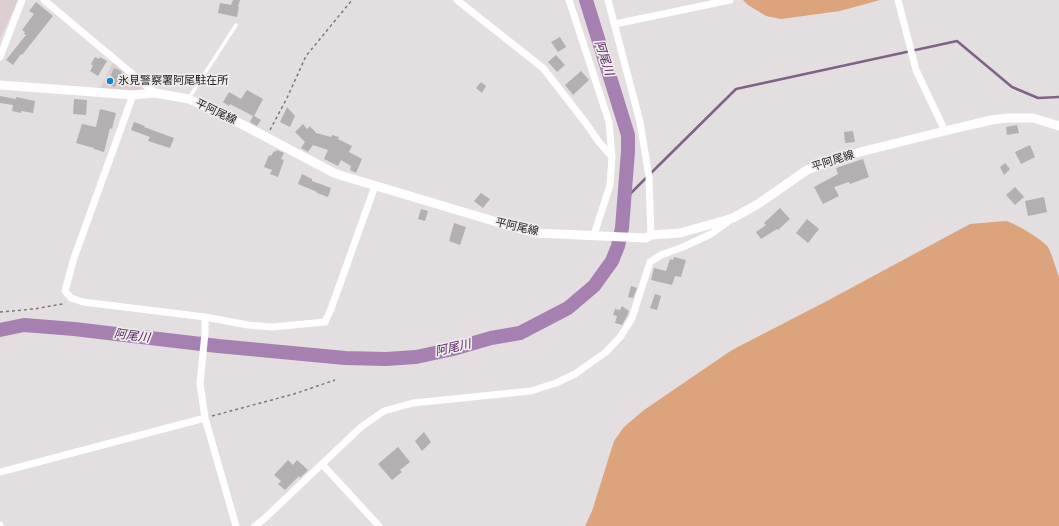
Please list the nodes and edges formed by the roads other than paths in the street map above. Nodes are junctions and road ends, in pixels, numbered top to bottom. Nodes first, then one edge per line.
1 (22, 0) edge
2 (44, 0) edge
3 (457, 0) edge
4 (569, 0) edge
5 (608, 0) edge
6 (730, 0) edge
7 (898, 0) edge
8 (614, 24) junction
9 (236, 26) dead end
10 (0, 57) edge
11 (0, 85) edge
12 (155, 93) junction
13 (133, 95) junction
14 (189, 99) junction
15 (1059, 126) edge
16 (945, 131) junction
17 (612, 157) junction
18 (375, 186) junction
19 (733, 218) junction
20 (597, 235) junction
21 (649, 236) junction
22 (205, 316) junction
23 (205, 418) junction
24 (322, 464) junction
25 (0, 472) edge
26 (264, 519) junction
27 (236, 526) edge
28 (255, 526) edge
29 (268, 526) edge
30 (379, 526) edge

1 - 10 street
2 - 12 street
3 - 17 street
4 - 17 street
5 - 8 street
6 - 8 street
7 - 16 street
8 - 21 street
9 - 14 lane
11 - 13 main road, 平阿尾線
12 - 13 main road, 平阿尾線
12 - 14 main road, 平阿尾線
13 - 22 street
14 - 18 main road, 平阿尾線
15 - 16 main road, 平阿尾線
16 - 19 main road, 平阿尾線
17 - 20 street
18 - 20 main road, 平阿尾線
18 - 22 street
19 - 21 main road, 平阿尾線
19 - 24 street
20 - 21 main road, 平阿尾線
22 - 23 street
23 - 25 street
23 - 27 street
24 - 26 street
24 - 30 street
26 - 28 street
26 - 29 street

